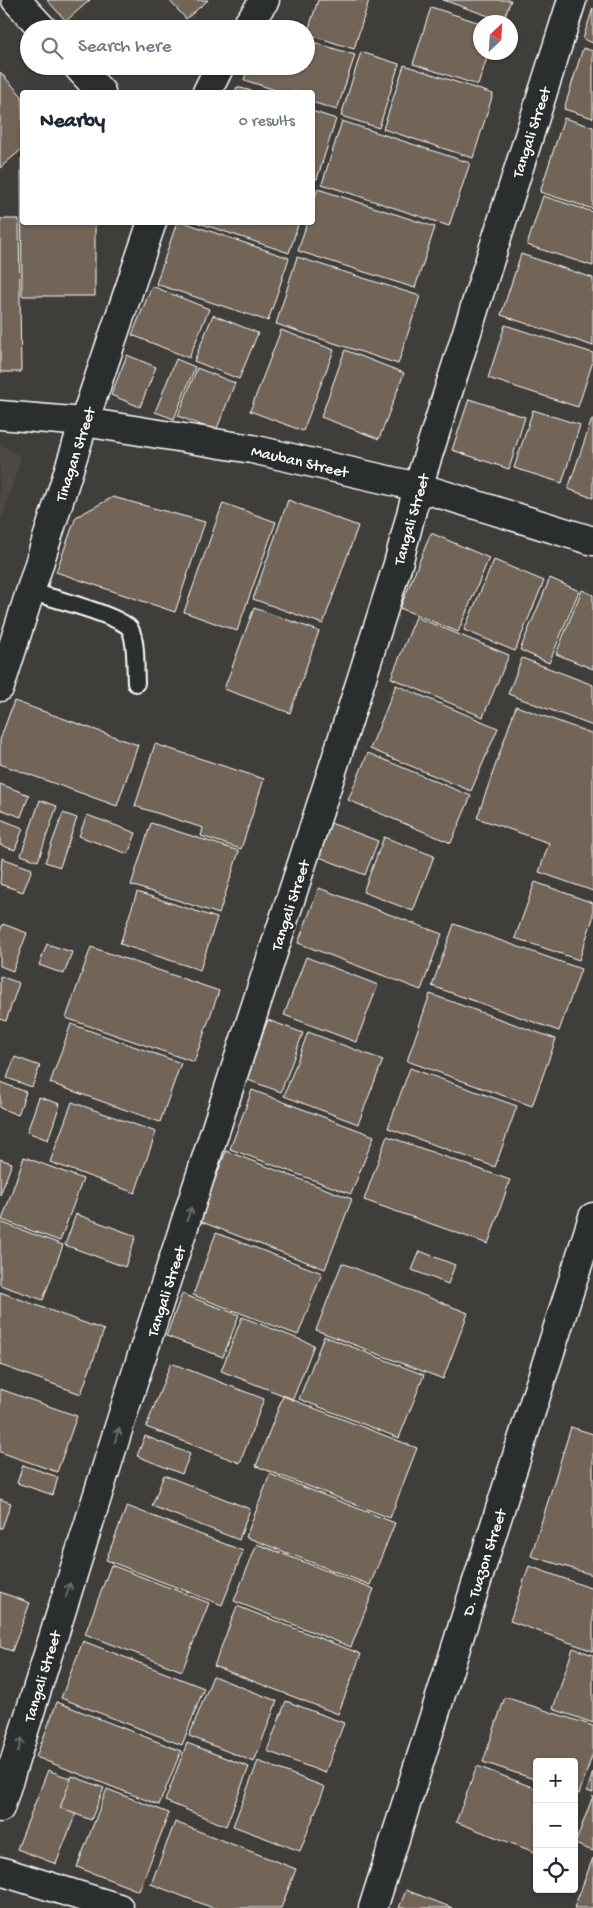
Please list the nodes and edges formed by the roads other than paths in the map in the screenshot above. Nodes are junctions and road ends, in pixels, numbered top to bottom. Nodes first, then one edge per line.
1 (16, 0) edge
2 (265, 0) edge
3 (572, 0) edge
4 (35, 20) edge
5 (251, 20) edge
6 (85, 75) edge
7 (216, 75) edge
8 (99, 90) edge
9 (208, 90) edge
10 (151, 225) edge
11 (0, 416) edge
12 (84, 422) junction
13 (418, 487) junction
14 (593, 541) edge
15 (30, 592) junction
16 (136, 683) dead end
17 (0, 687) edge
18 (593, 1217) edge
19 (0, 1808) edge
20 (0, 1871) edge
21 (119, 1908) edge
22 (374, 1908) edge

1 - 4 street
2 - 5 street
3 - 13 street, Tangali Street
6 - 8 street
7 - 9 street
10 - 12 street, Tinagan Street
11 - 12 street, Mauban Street
12 - 13 street, Mauban Street
12 - 15 street, Tinagan Street
13 - 14 street, Mauban Street
19 -> 13 street, Tangali Street
15 - 16 lane
15 - 17 street, Tinagan Street
18 - 22 street, D. Tuazon Street
20 - 21 street

